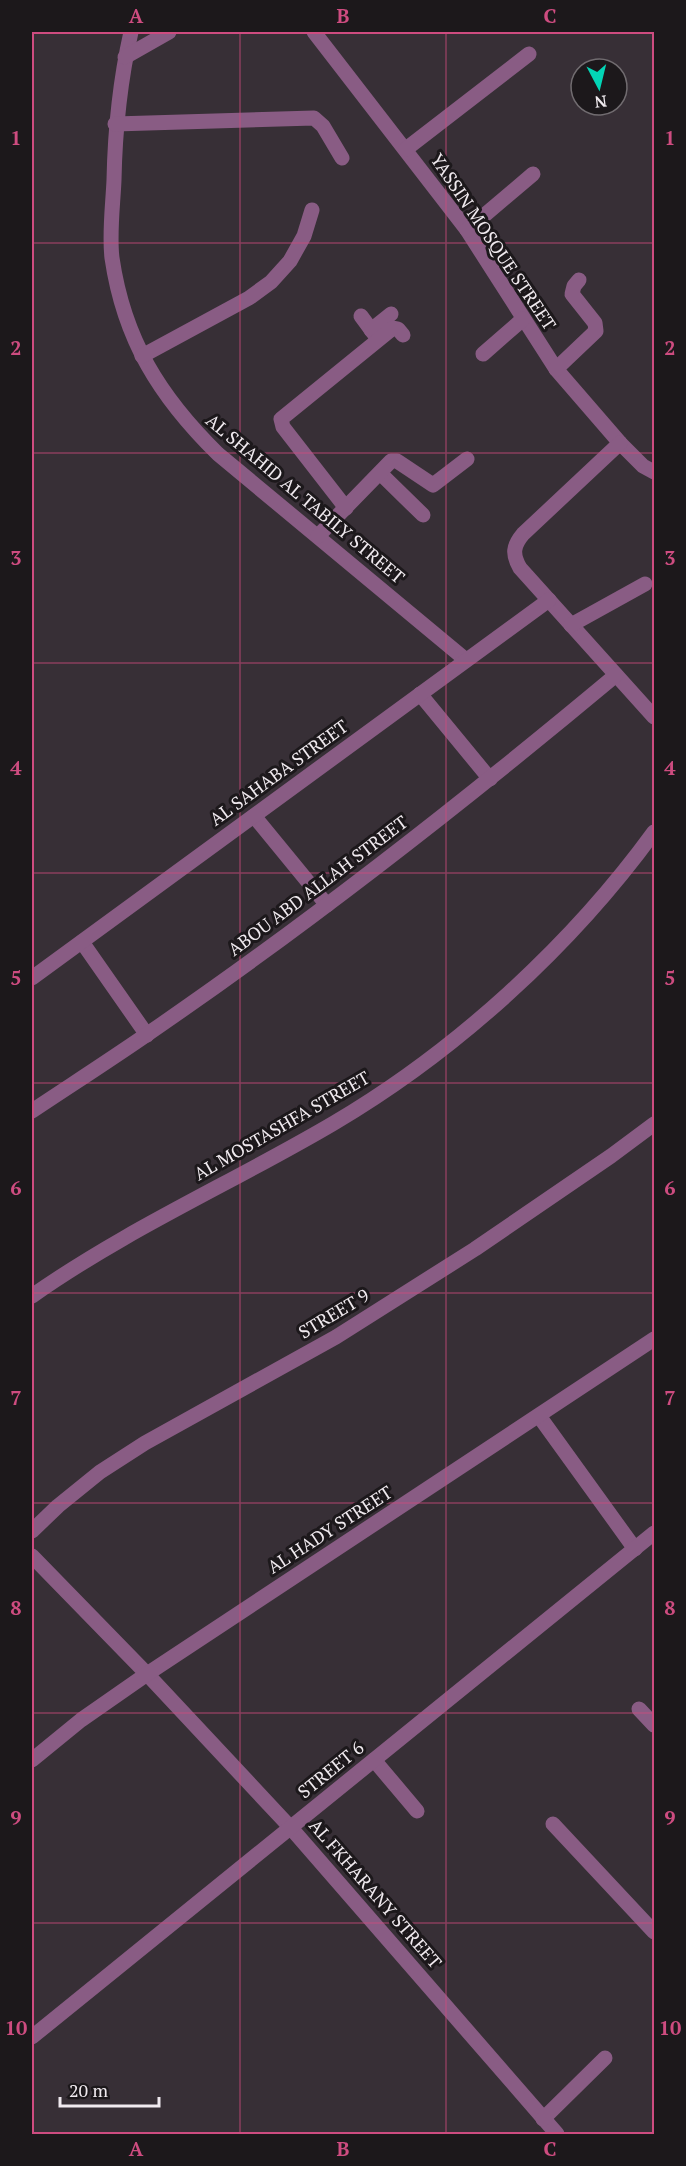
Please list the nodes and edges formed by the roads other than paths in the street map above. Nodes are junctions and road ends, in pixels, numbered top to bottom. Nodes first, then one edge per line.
1 (131, 32) edge
2 (169, 32) edge
3 (314, 32) edge
4 (529, 54) dead end
5 (125, 57) junction
6 (115, 124) junction
7 (406, 149) junction
8 (342, 158) dead end
9 (533, 174) dead end
10 (312, 210) dead end
11 (467, 230) junction
12 (579, 280) dead end
13 (391, 314) dead end
14 (361, 316) dead end
15 (523, 319) junction
16 (375, 335) junction
17 (404, 335) dead end
18 (483, 354) dead end
19 (142, 356) junction
20 (556, 369) junction
21 (620, 443) junction
22 (467, 459) dead end
23 (654, 472) edge
24 (380, 473) junction
25 (346, 508) junction
26 (423, 515) dead end
27 (318, 536) junction
28 (645, 584) dead end
29 (549, 600) junction
30 (571, 625) junction
31 (466, 660) junction
32 (616, 675) junction
33 (420, 694) junction
34 (654, 717) edge
35 (490, 779) junction
36 (254, 816) junction
37 (654, 832) edge
38 (327, 905) junction
39 (82, 942) junction
40 (32, 978) edge
41 (147, 1035) junction
42 (32, 1111) edge
43 (654, 1124) edge
44 (32, 1296) edge
45 (654, 1339) edge
46 (539, 1416) junction
47 (32, 1531) edge
48 (654, 1533) edge
49 (634, 1549) junction
50 (32, 1557) edge
51 (147, 1674) junction
52 (639, 1709) dead end
53 (654, 1725) edge
54 (32, 1760) edge
55 (374, 1760) junction
56 (417, 1810) dead end
57 (553, 1824) dead end
58 (291, 1828) junction
59 (654, 1932) edge
60 (32, 2037) edge
61 (605, 2058) dead end
62 (543, 2119) junction
63 (557, 2134) edge

1 - 5 street, AL SHAHID AL TABILY STREET
2 - 5 street
3 - 7 street, YASSIN MOSQUE STREET
4 - 7 street
5 - 6 street, AL SHAHID AL TABILY STREET
6 - 8 street
6 - 19 street, AL SHAHID AL TABILY STREET
7 - 11 street, YASSIN MOSQUE STREET
9 - 11 street
10 - 19 street
11 - 15 street, YASSIN MOSQUE STREET
12 - 20 street
13 - 16 street
14 - 16 street
15 - 18 street
15 - 20 street, YASSIN MOSQUE STREET
16 - 17 street
16 - 25 street
19 - 27 street, AL SHAHID AL TABILY STREET
20 - 21 street, YASSIN MOSQUE STREET
21 - 23 street, YASSIN MOSQUE STREET
21 - 29 street
22 - 24 street
24 - 25 street
24 - 26 street
25 - 27 street
27 - 31 street, AL SHAHID AL TABILY STREET
28 - 30 street
29 - 30 street
29 - 31 street, AL SAHABA STREET
30 - 32 street
31 - 33 street, AL SAHABA STREET
32 - 34 street
32 - 35 street, ABOU ABD ALLAH STREET
33 - 35 street
33 - 36 street, AL SAHABA STREET
35 - 38 street, ABOU ABD ALLAH STREET
36 - 38 street
36 - 39 street, AL SAHABA STREET
37 - 44 street, AL MOSTASHFA STREET
38 - 41 street, ABOU ABD ALLAH STREET
39 - 40 street, AL SAHABA STREET
39 - 41 street
41 - 42 street, ABOU ABD ALLAH STREET
43 - 47 street, STREET 9
45 - 46 street, AL HADY STREET
46 - 49 street
46 - 51 street, AL HADY STREET
48 - 49 street, STREET 6
49 - 55 street, STREET 6
50 - 51 street, AL FKHARANY STREET
51 - 54 street, AL HADY STREET
51 - 58 street, AL FKHARANY STREET
52 - 53 street
55 - 56 street
55 - 58 street, STREET 6
57 - 59 street
58 - 60 street, STREET 6
58 - 62 street, AL FKHARANY STREET
61 - 62 street
62 - 63 street, AL FKHARANY STREET

